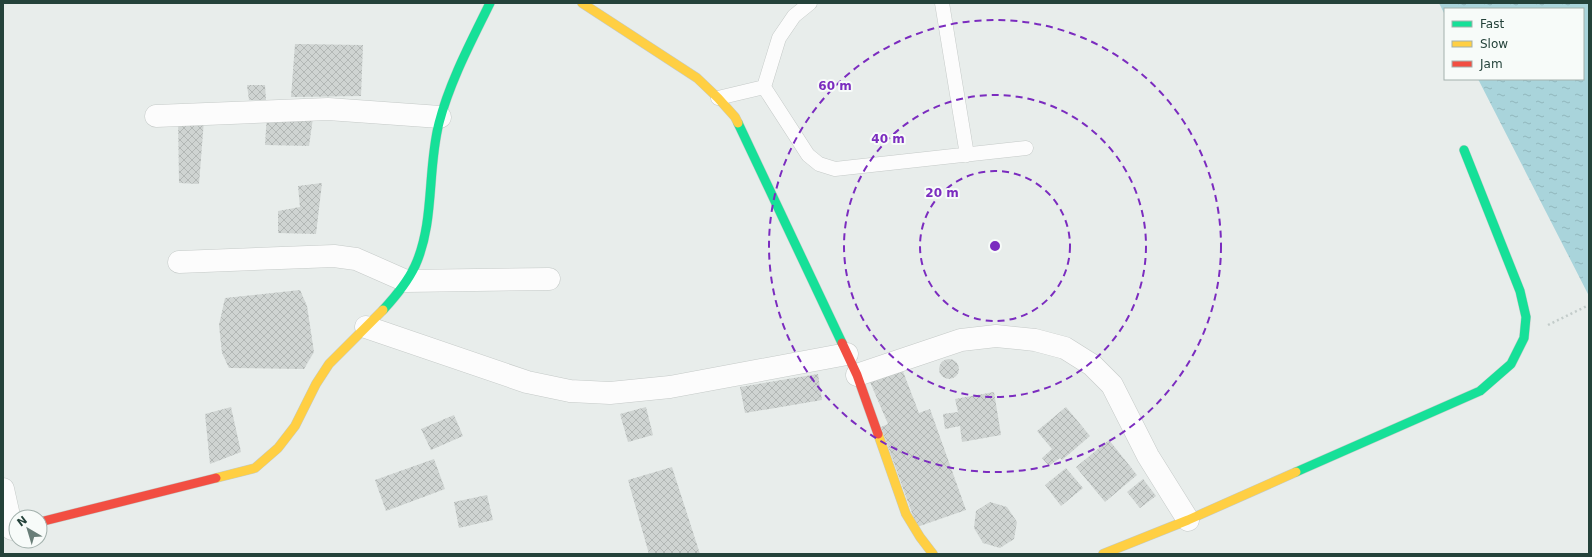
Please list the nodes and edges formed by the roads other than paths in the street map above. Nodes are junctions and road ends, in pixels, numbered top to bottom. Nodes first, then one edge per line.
1 (490, 3) edge
2 (582, 3) edge
3 (810, 3) edge
4 (942, 3) edge
5 (764, 88) junction
6 (718, 98) junction
7 (156, 116) dead end
8 (440, 117) junction
9 (1026, 148) dead end
10 (1464, 150) dead end
11 (967, 155) junction
12 (179, 262) dead end
13 (549, 279) dead end
14 (406, 281) junction
15 (366, 327) junction
16 (847, 354) junction
17 (857, 375) junction
18 (3, 489) edge
19 (8, 518) edge
20 (48, 520) edge
21 (1188, 520) junction
22 (932, 554) edge
23 (1103, 554) edge

1 - 8 street
2 - 6 street
3 - 5 lane
4 - 11 lane
5 - 6 lane
5 - 11 lane
6 - 16 street
7 - 8 street
8 - 14 street
9 - 11 lane
10 - 21 street
12 - 14 street
13 - 14 street
14 - 15 street
15 - 16 street
15 - 20 street
16 - 17 street
17 - 21 street
17 - 22 street
18 - 19 street
21 - 23 street

